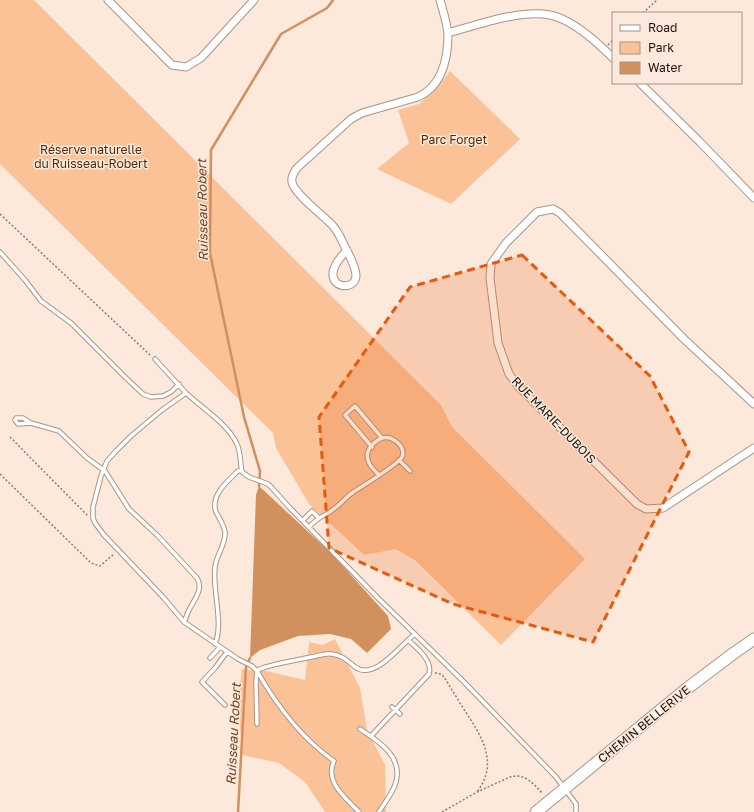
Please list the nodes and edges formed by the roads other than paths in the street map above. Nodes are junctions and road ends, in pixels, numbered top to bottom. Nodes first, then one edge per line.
1 (108, 0) edge
2 (254, 0) edge
3 (440, 0) edge
4 (448, 33) junction
5 (612, 57) edge
6 (641, 84) edge
7 (754, 198) edge
8 (347, 250) junction
9 (0, 252) edge
10 (155, 359) road end
11 (179, 384) junction
12 (186, 393) junction
13 (168, 394) junction
14 (174, 401) junction
15 (754, 404) edge
16 (31, 423) dead end
17 (382, 438) junction
18 (372, 447) junction
19 (754, 448) edge
20 (399, 460) junction
21 (104, 469) junction
22 (241, 470) junction
23 (410, 471) dead end
24 (379, 475) junction
25 (319, 518) junction
26 (302, 520) junction
27 (309, 527) junction
28 (184, 622) junction
29 (415, 634) junction
30 (754, 639) edge
31 (408, 640) junction
32 (215, 644) junction
33 (220, 647) junction
34 (227, 652) junction
35 (210, 658) dead end
36 (258, 671) junction
37 (225, 705) dead end
38 (392, 707) dead end
39 (396, 710) junction
40 (400, 714) dead end
41 (257, 724) dead end
42 (360, 729) dead end
43 (371, 736) junction
44 (565, 788) junction
45 (543, 808) edge
46 (359, 812) edge
47 (379, 812) edge
48 (576, 812) edge

1 - 2 street
3 - 4 street
4 - 5 street
4 - 8 street
6 - 7 street
8 - 8 street
9 - 13 lane
10 - 11 lane
11 - 12 lane
11 - 13 lane
12 - 14 lane
12 - 22 lane
13 - 14 lane
14 - 21 lane
15 - 19 street, RUE MARIE-DUBOIS
16 - 21 lane
17 - 18 lane
17 - 18 lane
17 - 20 lane
18 - 24 lane
20 - 23 lane
20 - 24 lane
21 - 28 lane
21 - 28 lane
22 - 26 lane
22 - 32 lane
24 - 25 lane
25 - 26 lane
25 - 27 lane
26 - 27 lane
27 - 29 lane
28 - 32 lane
29 - 31 lane
29 - 44 lane
30 - 44 street, CHEMIN BELLERIVE
31 - 36 lane
31 - 39 lane
32 - 33 lane
33 - 34 lane
33 - 35 lane
34 - 36 lane
34 - 37 lane
36 - 41 lane
36 - 46 lane
38 - 39 lane
39 - 40 lane
39 - 43 lane
42 - 43 lane
43 - 47 lane
44 - 45 street, CHEMIN BELLERIVE
44 - 48 lane

